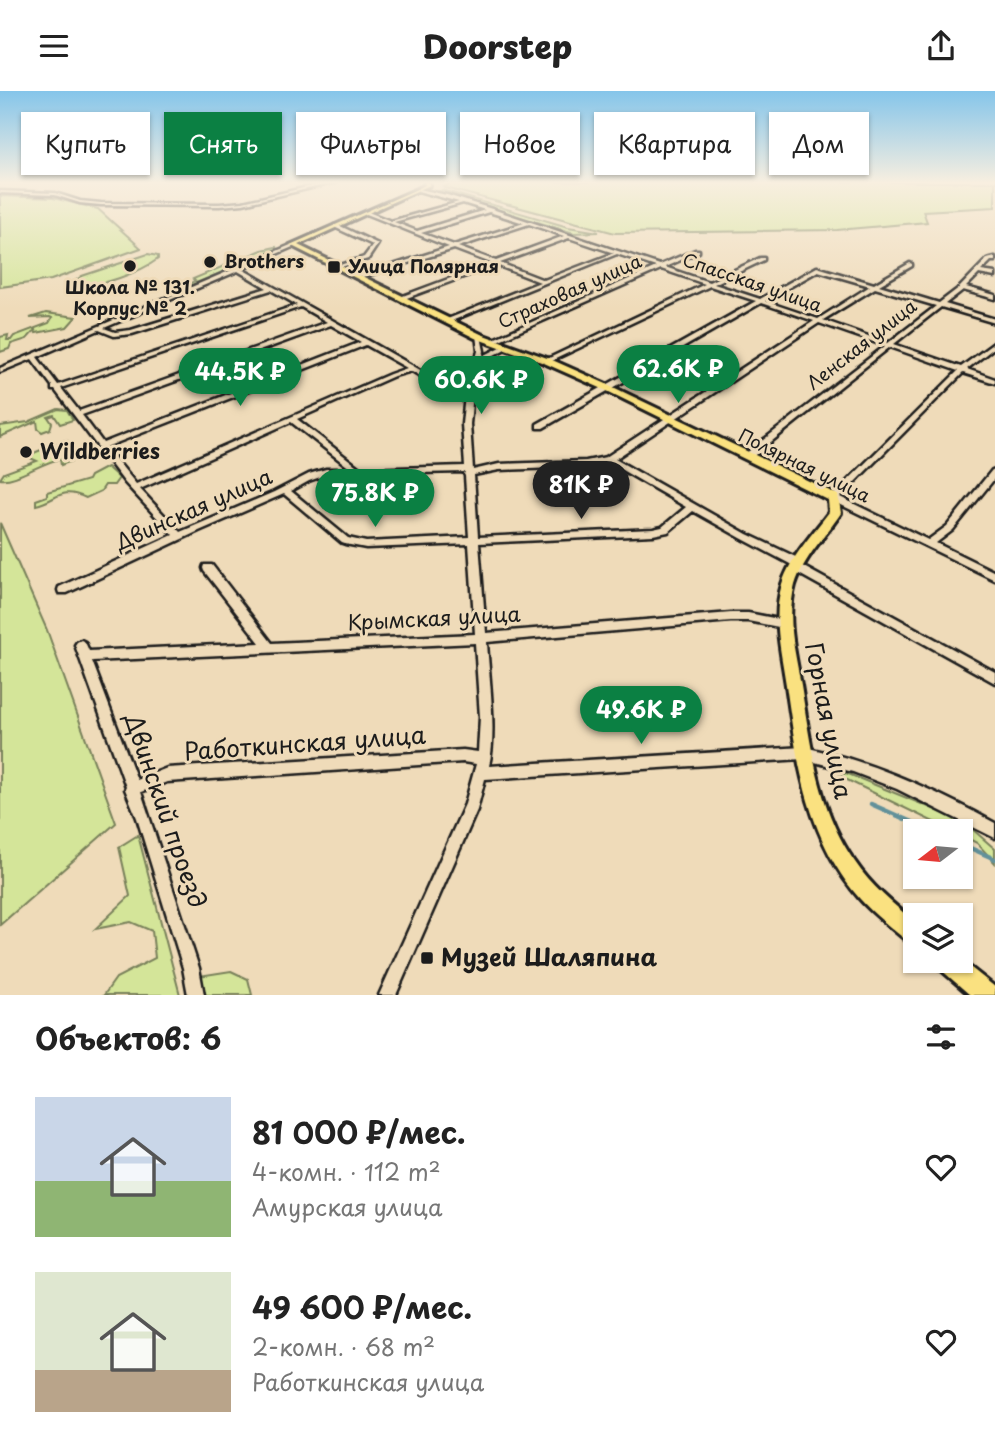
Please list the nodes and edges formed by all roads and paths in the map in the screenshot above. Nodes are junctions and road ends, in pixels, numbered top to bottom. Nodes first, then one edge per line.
1 (340, 224) edge
2 (398, 224) edge
3 (444, 224) edge
4 (525, 224) edge
5 (533, 224) edge
6 (336, 226) junction
7 (418, 232) junction
8 (569, 236) junction
9 (293, 245) junction
10 (456, 247) junction
11 (697, 251) dead end
12 (615, 253) junction
13 (762, 259) dead end
14 (995, 259) edge
15 (497, 263) junction
16 (910, 265) dead end
17 (339, 267) junction
18 (237, 268) junction
19 (660, 268) junction
20 (979, 272) junction
21 (995, 275) edge
22 (361, 278) junction
23 (544, 282) junction
24 (706, 284) junction
25 (874, 286) junction
26 (272, 288) junction
27 (962, 288) junction
28 (995, 297) edge
29 (402, 298) junction
30 (760, 302) junction
31 (302, 305) junction
32 (940, 305) junction
33 (447, 321) junction
34 (995, 321) edge
35 (333, 322) junction
36 (818, 322) junction
37 (100, 328) junction
38 (478, 336) junction
39 (493, 341) junction
40 (367, 342) junction
41 (995, 344) edge
42 (888, 345) junction
43 (507, 346) junction
44 (33, 356) junction
45 (480, 361) junction
46 (547, 361) junction
47 (414, 369) junction
48 (0, 370) edge
49 (962, 370) junction
50 (995, 381) edge
51 (55, 388) junction
52 (608, 388) junction
53 (469, 394) junction
54 (77, 414) junction
55 (670, 418) junction
56 (293, 420) junction
57 (540, 426) dead end
58 (102, 446) junction
59 (748, 456) junction
60 (609, 459) junction
61 (359, 471) junction
62 (468, 472) junction
63 (995, 472) edge
64 (134, 488) junction
65 (285, 491) junction
66 (834, 498) junction
67 (691, 507) junction
68 (179, 536) junction
69 (474, 542) junction
70 (929, 544) junction
71 (797, 565) junction
72 (208, 568) dead end
73 (995, 576) edge
74 (63, 590) dead end
75 (784, 624) junction
76 (482, 638) junction
77 (268, 646) junction
78 (83, 651) joint
79 (995, 678) edge
80 (803, 753) junction
81 (482, 766) junction
82 (132, 789) junction
83 (995, 831) edge
84 (903, 924) edge
85 (960, 973) edge
86 (196, 995) edge
87 (387, 995) edge
88 (987, 995) edge

1 - 6 main road
2 - 7 street
3 - 7 street
4 - 10 street
5 - 8 street, Спасская улица
6 - 9 main road
6 - 17 street
7 - 10 street
8 - 12 street, Спасская улица
8 - 15 street
9 - 17 main road, Полярная улица
9 - 18 street
10 - 15 street
10 - 22 street
11 - 19 street, Страховая улица
12 - 19 street, Спасская улица
12 - 23 street
13 - 24 street
14 - 20 street, Ленская улица
15 - 23 street
15 - 29 street
16 - 25 street
17 - 22 main road, Полярная улица
18 - 26 street
18 - 37 street
19 - 24 street, Спасская улица
19 - 39 street, Страховая улица
20 - 21 street
20 - 27 street, Ленская улица
22 - 29 main road, Полярная улица
23 - 33 street
24 - 30 street, Спасская улица
24 - 46 street
25 - 30 street
25 - 32 street
25 - 36 street
26 - 31 street
26 - 37 street
27 - 28 street
27 - 32 street, Ленская улица
29 - 33 main road, Полярная улица
30 - 36 street, Спасская улица
30 - 52 street
31 - 35 street
31 - 51 street
32 - 34 street
32 - 42 street, Ленская улица
33 - 38 main road, Полярная улица
35 - 40 street
35 - 54 street
36 - 42 street, Спасская улица
36 - 55 street
37 - 44 street
38 - 39 main road, Полярная улица
38 - 45 street
39 - 43 main road, Полярная улица
40 - 47 street
40 - 58 street
41 - 49 street
42 - 49 street, Спасская улица
42 - 59 street, Ленская улица
43 - 45 street
43 - 46 main road, Полярная улица
44 - 48 street
44 - 51 street
45 - 53 street
46 - 52 main road, Полярная улица
47 - 53 street
47 - 56 street
49 - 50 street, Спасская улица
49 - 66 street
51 - 54 street
52 - 55 main road, Полярная улица
52 - 57 street
53 - 62 street
54 - 58 street
55 - 59 main road, Полярная улица
55 - 60 street
56 - 61 street
56 - 64 street
58 - 64 street
59 - 66 main road, Полярная улица
60 - 62 street, Двинская улица
60 - 67 street
61 - 62 street, Двинская улица
61 - 65 street, Двинская улица
62 - 69 street
63 - 70 street
64 - 68 street
65 - 68 street, Двинская улица
65 - 69 street
66 - 70 street, Полярная улица
66 - 71 main road, Горная улица
67 - 69 street
67 - 71 street
68 - 74 street, Двинская улица
69 - 76 street
70 - 73 street, Полярная улица
71 - 75 main road, Горная улица
71 - 79 street
72 - 77 street
75 - 76 street, Крымская улица
75 - 80 main road, Горная улица
76 - 77 street, Крымская улица
76 - 81 street
77 - 78 street, Крымская улица
78 - 82 street, Двинский проезд
80 - 81 street, Работкинская улица
80 - 83 street, Работкинская улица
80 - 84 main road, Горная улица
81 - 82 street, Работкинская улица
81 - 87 street
82 - 86 street, Двинский проезд
85 - 88 main road

